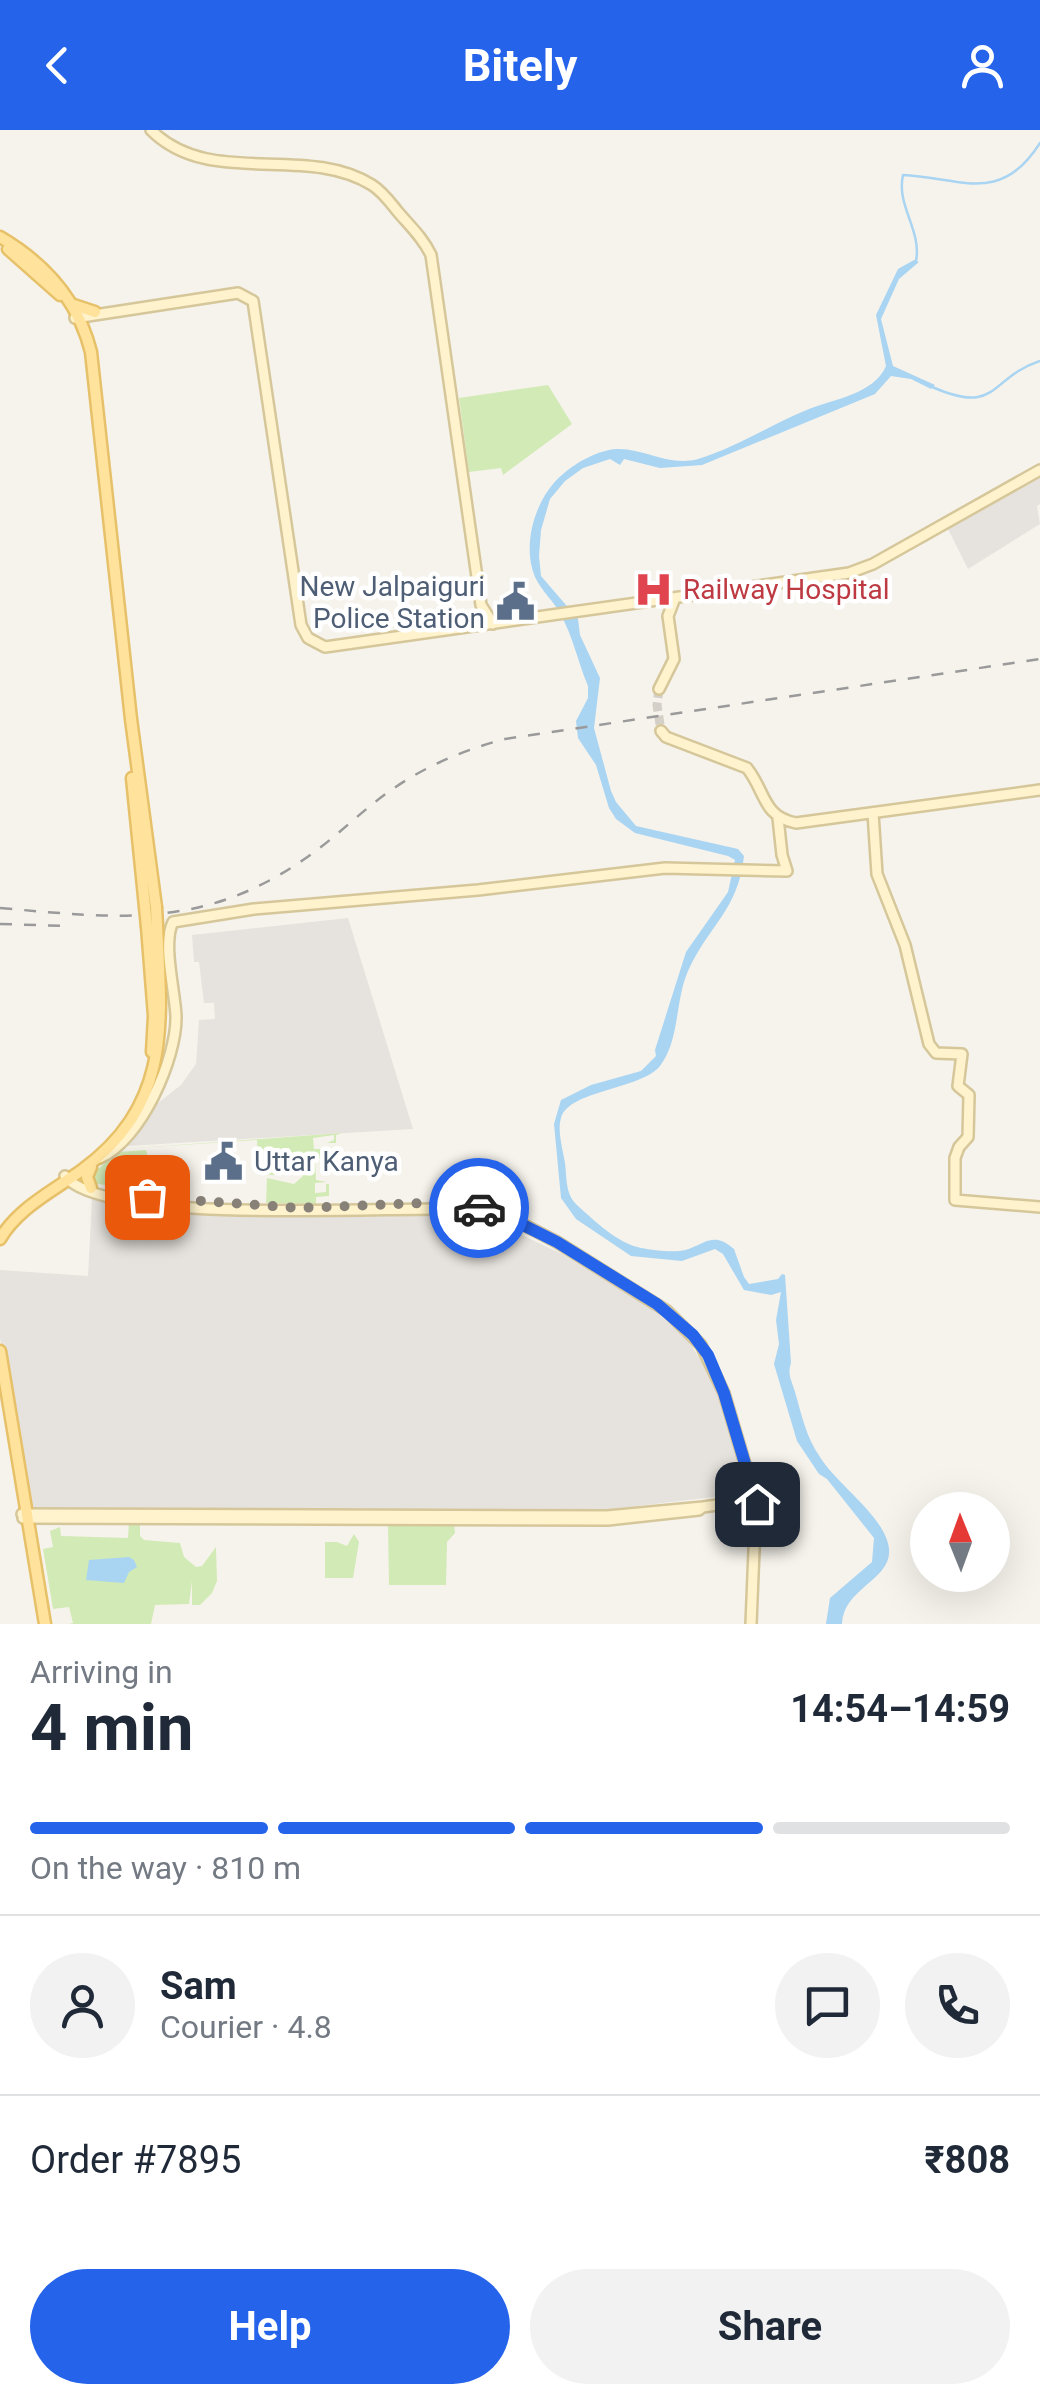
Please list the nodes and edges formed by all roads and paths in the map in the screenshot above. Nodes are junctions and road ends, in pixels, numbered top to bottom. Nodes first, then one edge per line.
1 (151, 130) edge
2 (3, 243) edge
3 (83, 315) junction
4 (1040, 470) edge
5 (675, 598) junction
6 (654, 601) junction
7 (669, 612) junction
8 (493, 624) junction
9 (659, 689) tunnel mouth
10 (662, 733) dead end
11 (1040, 790) edge
12 (873, 813) junction
13 (778, 818) junction
14 (151, 907) junction
15 (152, 926) junction
16 (98, 1158) junction
17 (69, 1176) junction
18 (96, 1190) junction
19 (452, 1206) junction
20 (1040, 1207) edge
21 (0, 1230) edge
22 (0, 1242) edge
23 (0, 1352) edge
24 (0, 1382) edge
25 (752, 1500) junction
26 (25, 1516) junction
27 (42, 1624) edge
28 (749, 1624) edge

1 - 8 street
2 - 3 main road
2 - 3 main road
3 - 8 street
3 - 14 main road
3 - 14 main road
4 - 5 street
5 - 6 street
5 - 7 street
6 - 7 street
6 - 8 street
7 - 9 street
10 - 13 street
11 - 12 street
12 - 13 street
12 - 20 street
13 - 16 street
14 - 15 main road, bridge
15 - 16 main road
15 - 17 main road
16 - 17 main road
16 - 18 main road
17 - 18 street
17 - 21 main road
17 - 22 main road
18 - 19 street
19 - 25 street
19 - 28 street
23 - 26 main road
24 - 26 main road
25 - 26 street
25 - 28 street
26 - 27 main road

